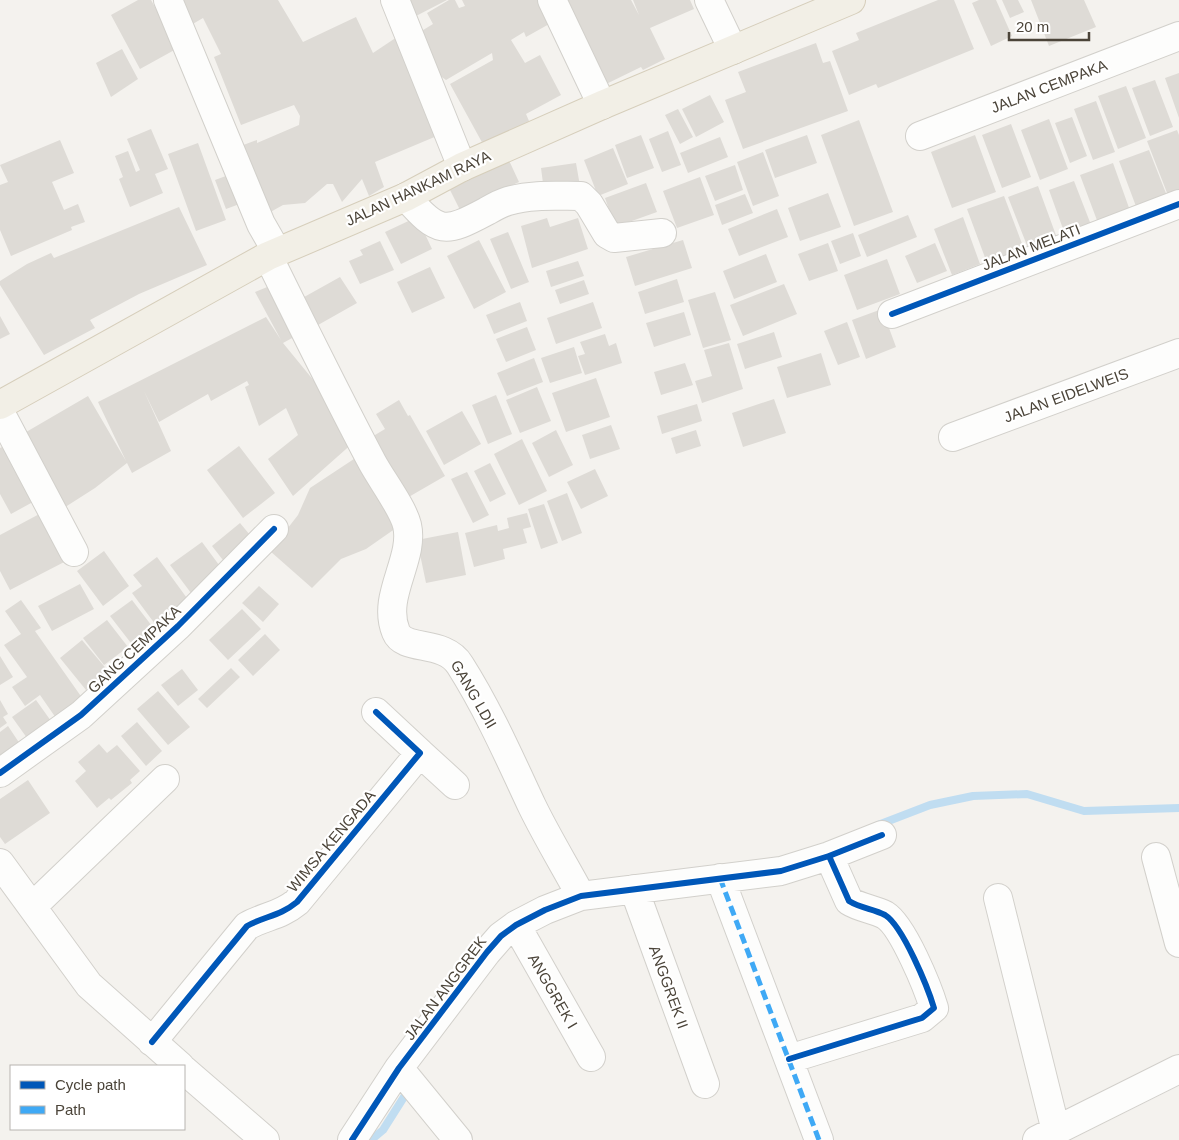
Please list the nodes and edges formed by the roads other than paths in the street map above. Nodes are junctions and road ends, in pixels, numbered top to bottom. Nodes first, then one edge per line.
1 (168, 0) edge
2 (395, 0) edge
3 (552, 0) edge
4 (709, 0) edge
5 (851, 0) edge
6 (1179, 36) edge
7 (733, 50) junction
8 (602, 105) junction
9 (920, 136) dead end
10 (462, 167) junction
11 (406, 197) junction
12 (1179, 204) edge
13 (662, 233) dead end
14 (273, 254) junction
15 (892, 314) dead end
16 (1179, 353) edge
17 (0, 405) edge
18 (0, 412) edge
19 (953, 437) dead end
20 (274, 529) dead end
21 (74, 552) dead end
22 (376, 712) dead end
23 (420, 753) junction
24 (0, 773) edge
25 (165, 778) dead end
26 (456, 785) dead end
27 (882, 835) dead end
28 (829, 856) junction
29 (1156, 857) dead end
30 (0, 863) edge
31 (720, 878) junction
32 (634, 889) junction
33 (581, 896) junction
34 (998, 898) dead end
35 (33, 906) junction
36 (516, 925) junction
37 (1179, 943) edge
38 (152, 1042) junction
39 (591, 1057) dead end
40 (789, 1059) junction
41 (179, 1065) edge
42 (399, 1068) junction
43 (1179, 1069) edge
44 (185, 1071) edge
45 (705, 1084) dead end
46 (1047, 1135) edge
47 (264, 1140) edge
48 (352, 1140) edge
49 (458, 1140) edge
50 (819, 1140) edge

1 - 14 street, GANG LDII
2 - 10 street
3 - 8 street
4 - 7 street
5 - 7 main road, JALAN HANKAM RAYA
6 - 9 street, JALAN CEMPAKA
7 - 8 main road, JALAN HANKAM RAYA
8 - 10 main road, JALAN HANKAM RAYA
10 - 11 main road, JALAN HANKAM RAYA
11 - 13 street
11 - 14 main road, JALAN HANKAM RAYA
12 - 15 street, JALAN MELATI
14 - 17 main road, JALAN HANKAM RAYA
14 - 33 street, GANG LDII
16 - 19 street, JALAN EIDELWEIS
18 - 21 street
20 - 24 street, GANG CEMPAKA
22 - 23 street
23 - 26 street
23 - 38 street, WIMSA KENGADA
25 - 35 street
27 - 28 street, JALAN ANGGREK
28 - 31 street, JALAN ANGGREK
28 - 40 street
29 - 37 street
30 - 35 street
31 - 32 street, JALAN ANGGREK
31 - 40 street
32 - 33 street, JALAN ANGGREK
32 - 45 street, ANGGREK II
33 - 36 street, JALAN ANGGREK
34 - 46 street
35 - 38 street
36 - 39 street, ANGGREK I
36 - 42 street, JALAN ANGGREK
38 - 41 street
40 - 50 street
42 - 48 street, JALAN ANGGREK
42 - 49 street
43 - 46 street
44 - 47 street

